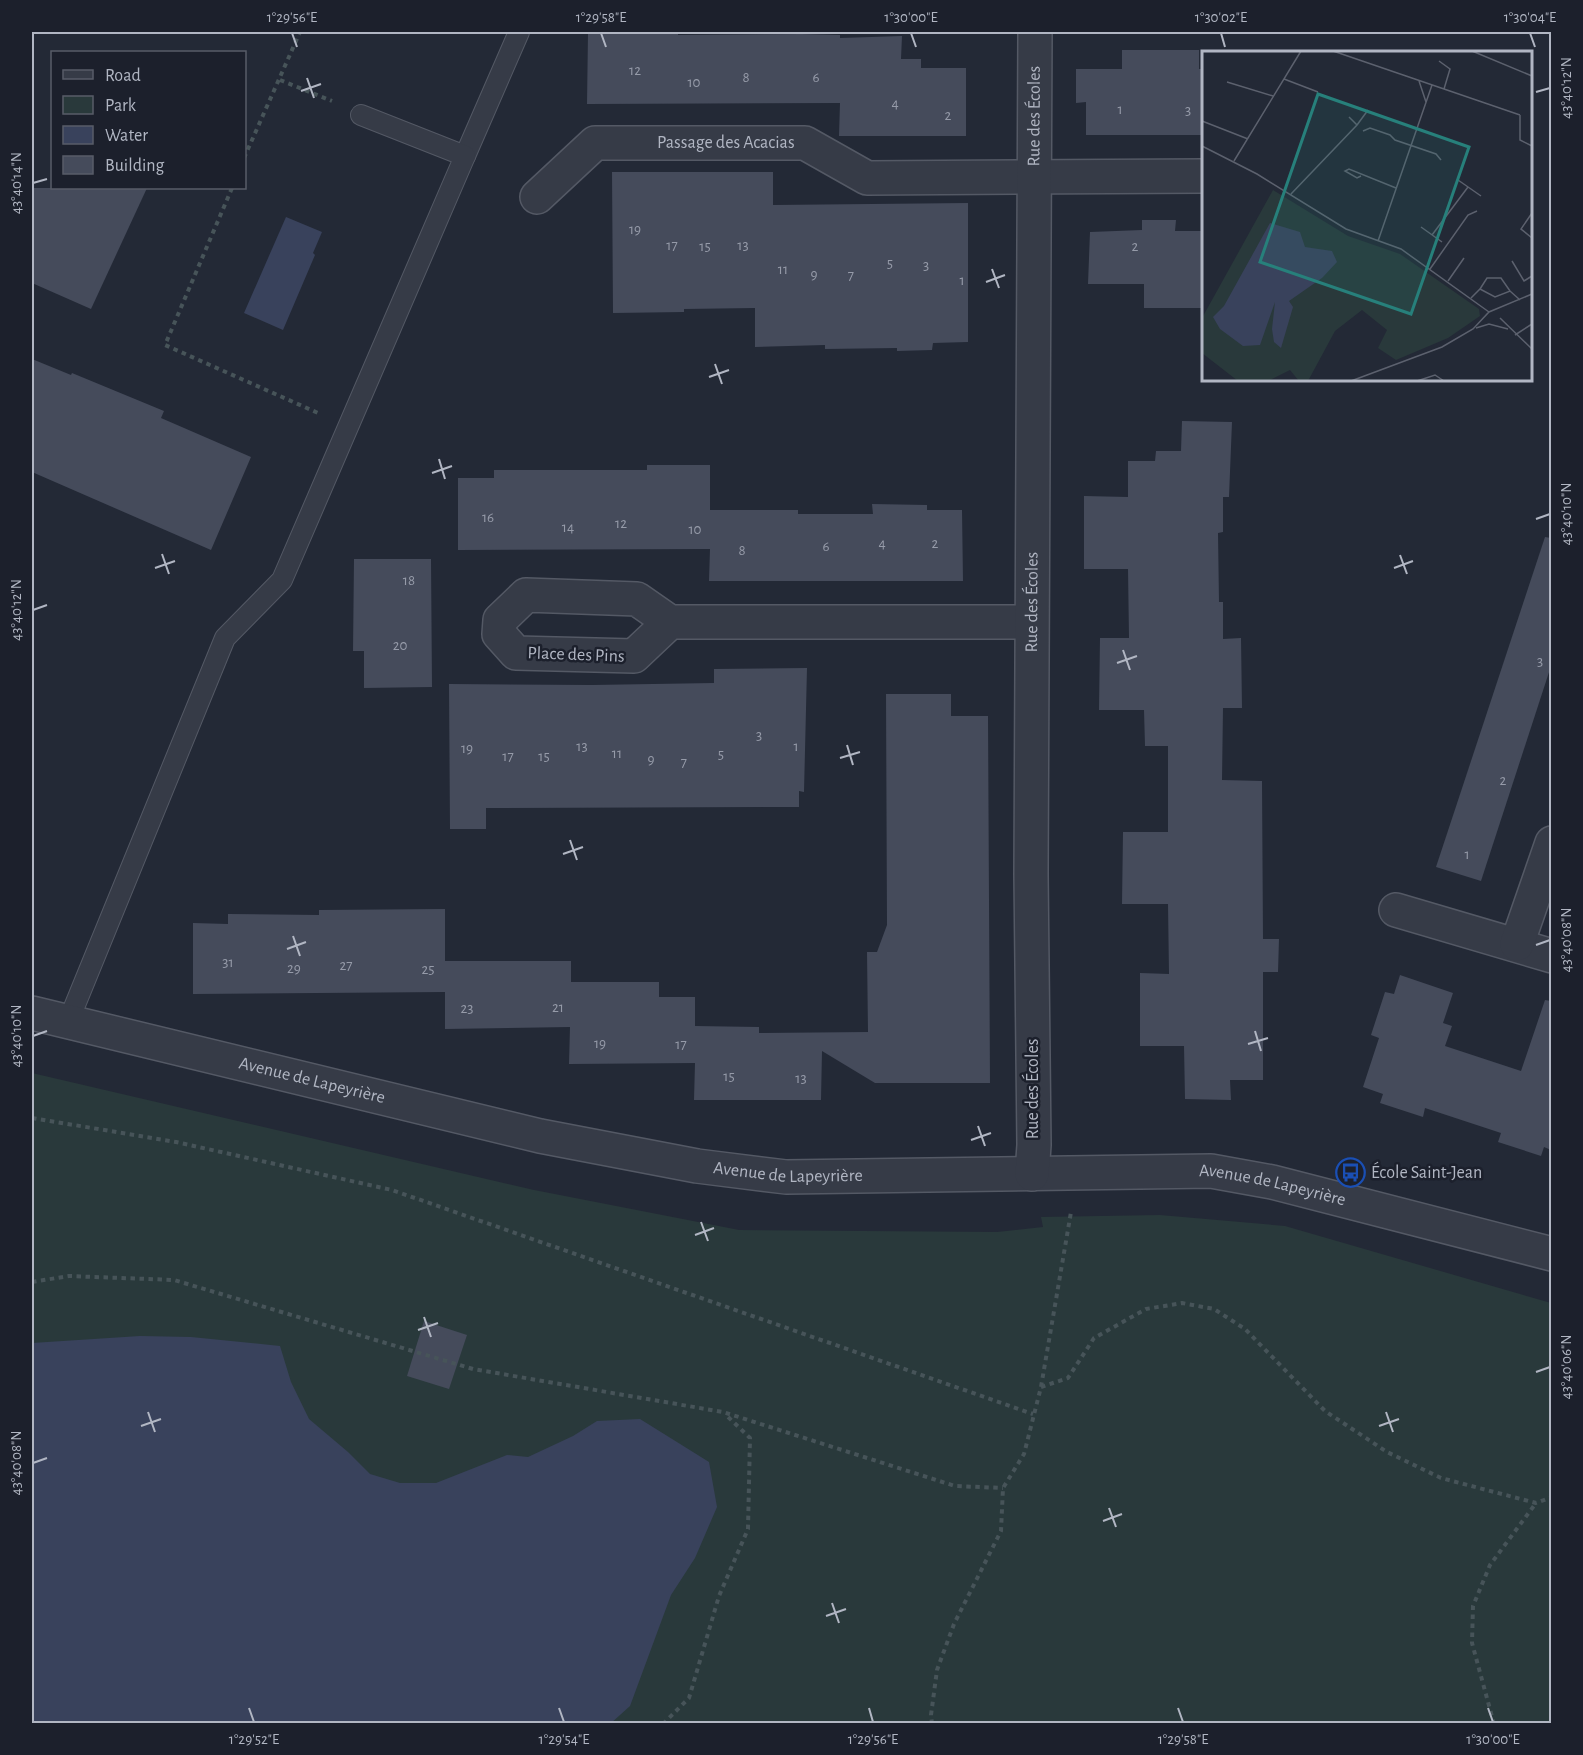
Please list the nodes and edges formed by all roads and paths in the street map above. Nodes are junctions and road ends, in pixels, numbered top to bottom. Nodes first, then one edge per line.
1 (300, 32) edge
2 (519, 32) edge
3 (1035, 32) edge
4 (280, 80) junction
5 (361, 116) joint
6 (246, 154) edge
7 (465, 156) junction
8 (1202, 176) edge
9 (1035, 177) junction
10 (232, 189) edge
11 (537, 197) dead end
12 (348, 427) junction
13 (670, 622) dead end
14 (1031, 622) junction
15 (1551, 843) edge
16 (1396, 910) dead end
17 (1517, 944) junction
18 (1551, 956) edge
19 (32, 1013) edge
20 (68, 1022) junction
21 (32, 1118) edge
22 (1113, 1172) junction
23 (1032, 1174) junction
24 (1551, 1254) edge
25 (32, 1282) edge
26 (1041, 1387) junction
27 (723, 1412) junction
28 (1033, 1414) junction
29 (1003, 1488) junction
30 (1551, 1497) edge
31 (1536, 1503) junction
32 (663, 1724) edge
33 (932, 1724) edge
34 (1494, 1724) edge

1 - 4 path
2 - 7 lane
3 - 9 street, Rue des Écoles
4 - 5 path
4 - 6 path
5 - 7 lane
7 - 12 lane
8 - 9 street, Passage des Acacias
9 - 11 street, Passage des Acacias
9 - 14 street, Rue des Écoles
10 - 12 path
12 - 20 lane
13 - 14 street
14 - 23 street, Rue des Écoles
15 - 17 street
16 - 17 street
17 - 18 street
19 - 20 street, Avenue de Lapeyrière
20 - 23 street, Avenue de Lapeyrière
21 - 28 path
22 - 23 street, Avenue de Lapeyrière
22 - 24 street, Avenue de Lapeyrière
22 - 26 path
25 - 27 path
26 - 28 path
26 - 31 path
27 - 29 path
27 - 32 path
28 - 29 path
29 - 33 path
30 - 31 path
31 - 34 path

